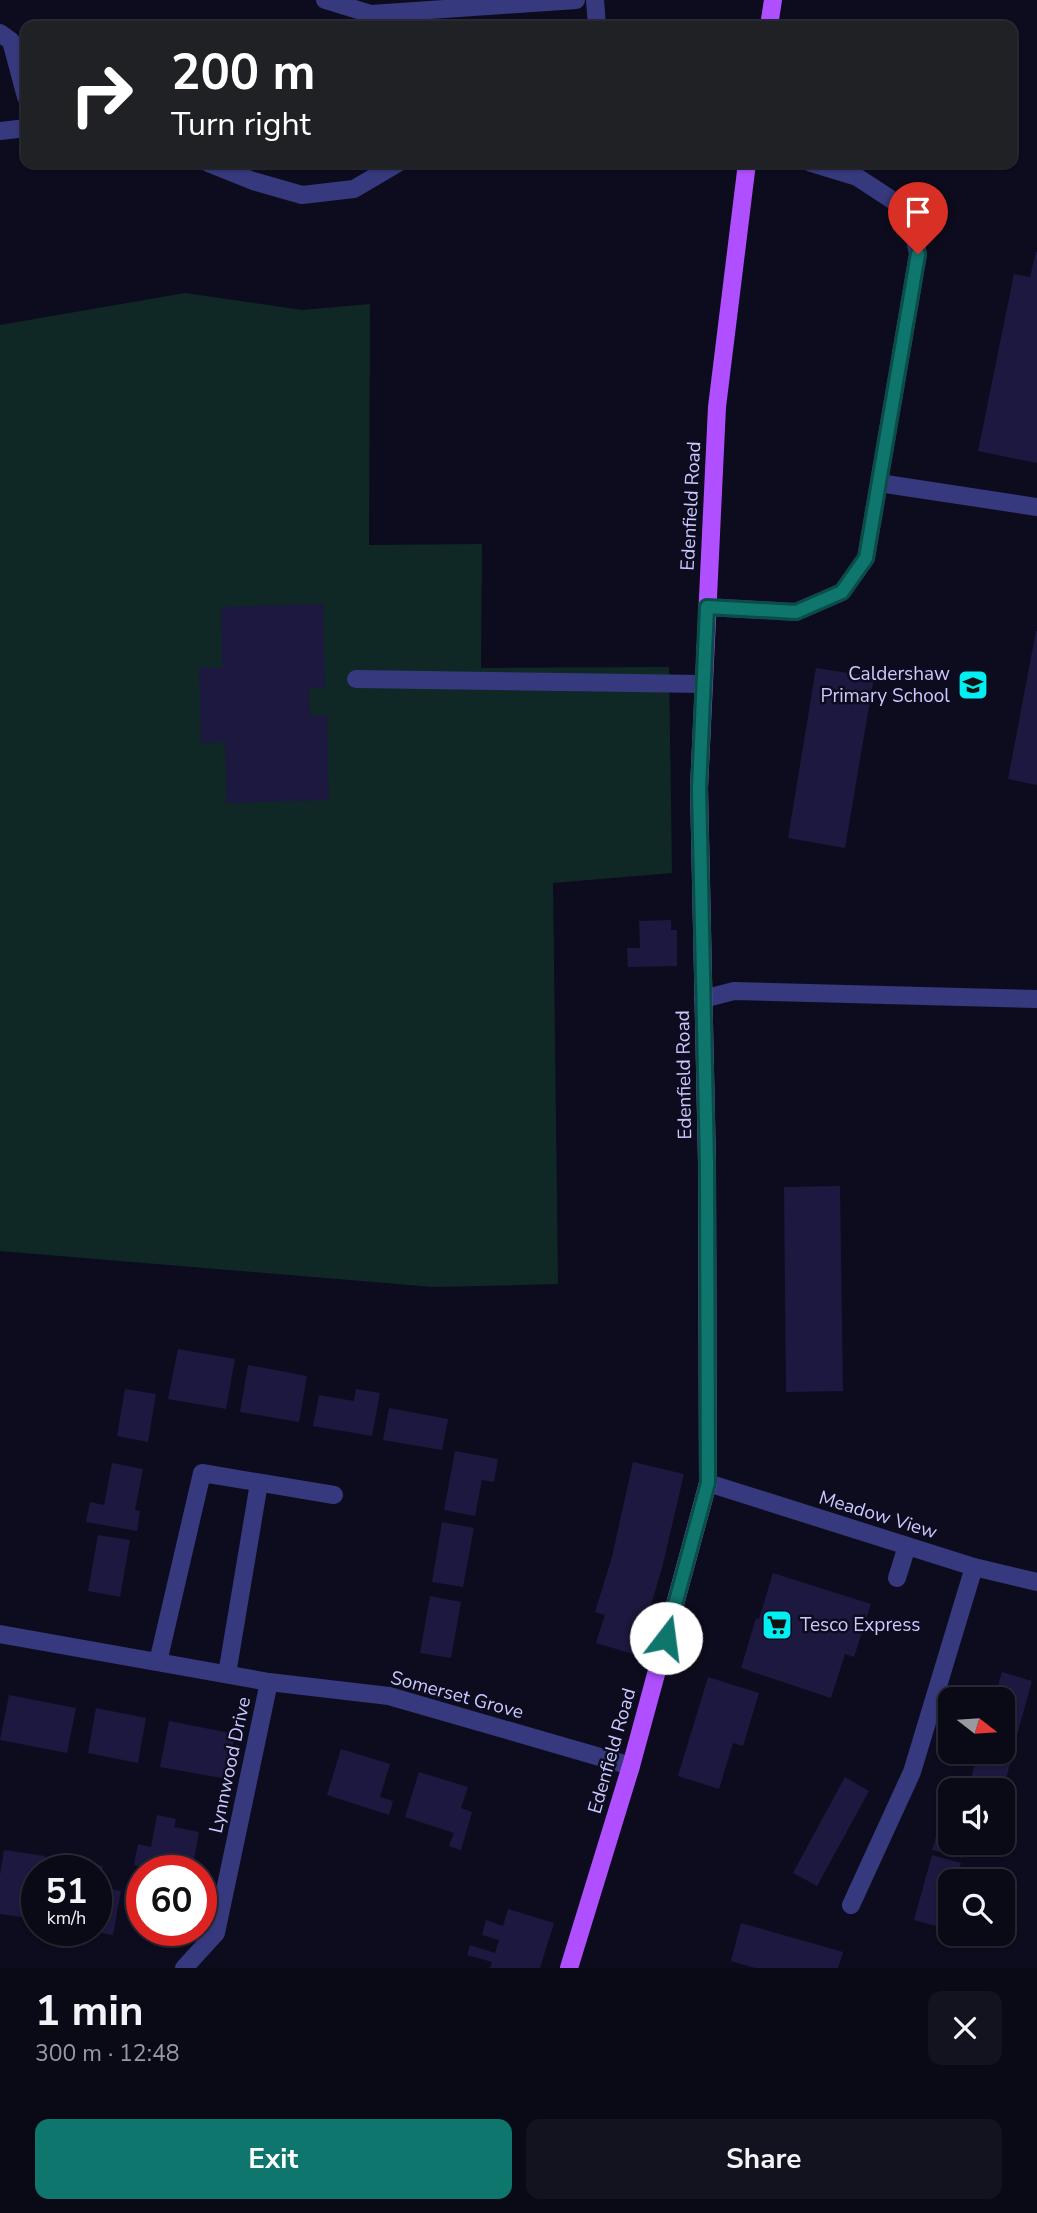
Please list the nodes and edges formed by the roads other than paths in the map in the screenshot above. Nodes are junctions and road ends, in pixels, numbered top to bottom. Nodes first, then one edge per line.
1 (325, 0) edge
2 (576, 0) edge
3 (595, 0) edge
4 (773, 0) edge
5 (597, 21) edge
6 (770, 21) edge
7 (0, 33) edge
8 (21, 78) edge
9 (21, 129) edge
10 (0, 131) edge
11 (220, 168) edge
12 (390, 168) edge
13 (746, 168) edge
14 (827, 168) edge
15 (879, 483) junction
16 (1037, 507) edge
17 (707, 607) junction
18 (356, 679) dead end
19 (703, 684) junction
20 (703, 999) junction
21 (1037, 999) edge
22 (259, 1483) junction
23 (708, 1483) junction
24 (334, 1495) dead end
25 (907, 1546) junction
26 (974, 1567) junction
27 (1036, 1576) edge
28 (897, 1578) dead end
29 (0, 1634) edge
30 (158, 1662) junction
31 (227, 1674) junction
32 (269, 1682) junction
33 (631, 1766) junction
34 (851, 1905) dead end
35 (184, 1968) edge
36 (569, 1968) edge

1 - 2 street
3 - 5 street
4 - 6 main road
7 - 8 street
9 - 10 street
11 - 12 street
13 - 17 main road, Edenfield Road
14 - 15 street
15 - 16 street
15 - 17 street
17 - 19 main road, Edenfield Road
18 - 19 street
19 - 20 main road, Edenfield Road
20 - 21 street
20 - 23 main road, Edenfield Road
22 - 24 street
22 - 30 street
22 - 31 street
23 - 25 street, Meadow View
23 - 33 main road, Edenfield Road
25 - 26 street, Meadow View
25 - 28 street
26 - 27 street, Meadow View
26 - 34 street
29 - 30 street, Somerset Grove
30 - 31 street, Somerset Grove
31 - 32 street, Somerset Grove
32 - 33 street, Somerset Grove
32 - 35 street, Lynnwood Drive
33 - 36 main road, Edenfield Road

